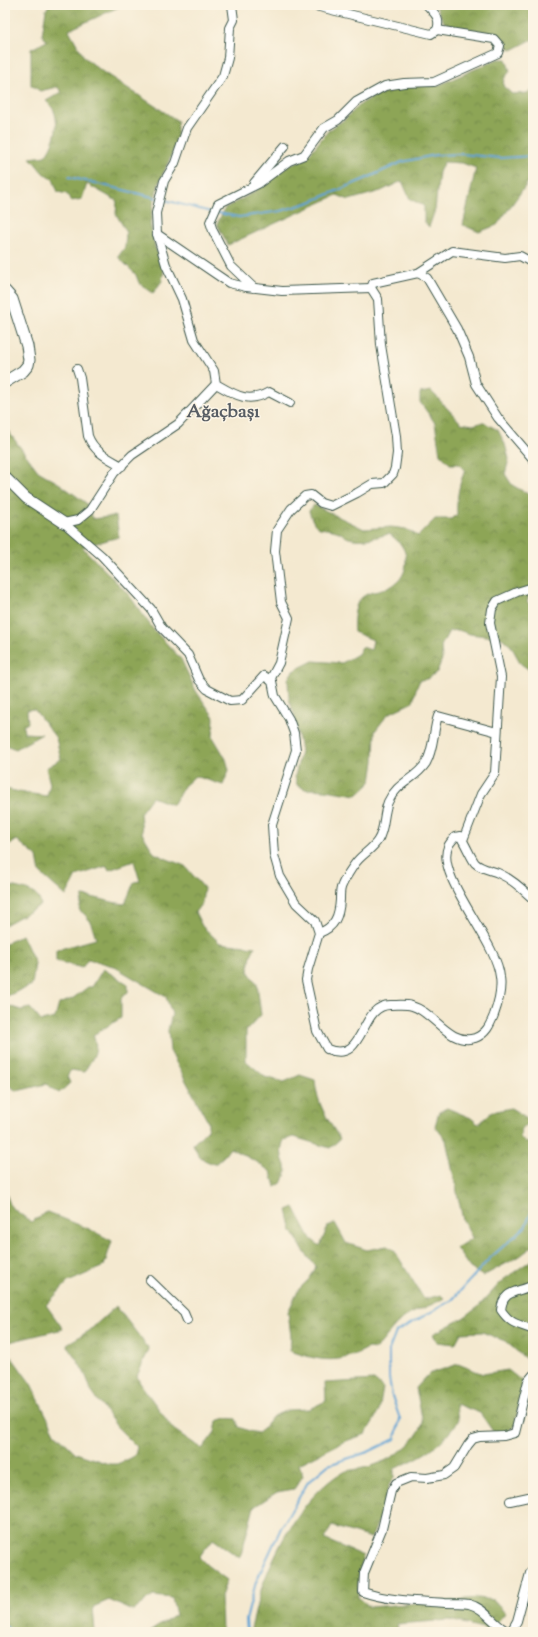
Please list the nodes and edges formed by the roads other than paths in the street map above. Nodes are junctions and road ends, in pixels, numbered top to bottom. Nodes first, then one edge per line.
1 (232, 5) edge
2 (311, 5) edge
3 (427, 5) edge
4 (437, 30) junction
5 (284, 146) dead end
6 (249, 189) junction
7 (157, 234) junction
8 (533, 266) edge
9 (418, 273) junction
10 (254, 288) junction
11 (371, 288) junction
12 (5, 291) edge
13 (77, 369) dead end
14 (5, 382) edge
15 (216, 384) junction
16 (290, 403) dead end
17 (533, 459) edge
18 (122, 466) junction
19 (5, 477) edge
20 (64, 523) junction
21 (533, 587) edge
22 (270, 680) junction
23 (497, 732) junction
24 (463, 840) junction
25 (533, 899) edge
26 (319, 933) junction
27 (150, 1280) dead end
28 (533, 1285) edge
29 (187, 1320) dead end
30 (533, 1330) edge
31 (533, 1375) edge
32 (533, 1496) edge
33 (510, 1501) dead end
34 (533, 1568) edge

1 - 7 street
2 - 4 street
3 - 4 street
4 - 6 street
5 - 6 street
6 - 10 street
7 - 10 street
7 - 15 street
8 - 9 street
9 - 11 street
9 - 17 street
10 - 11 street
11 - 22 street
12 - 14 main road
13 - 18 street
15 - 16 street
15 - 18 street
18 - 20 street
19 - 20 street
20 - 22 street
21 - 23 street
22 - 26 street
23 - 24 street
23 - 26 street
24 - 25 street
24 - 26 street
27 - 29 street
28 - 30 street
31 - 34 street
32 - 33 street

